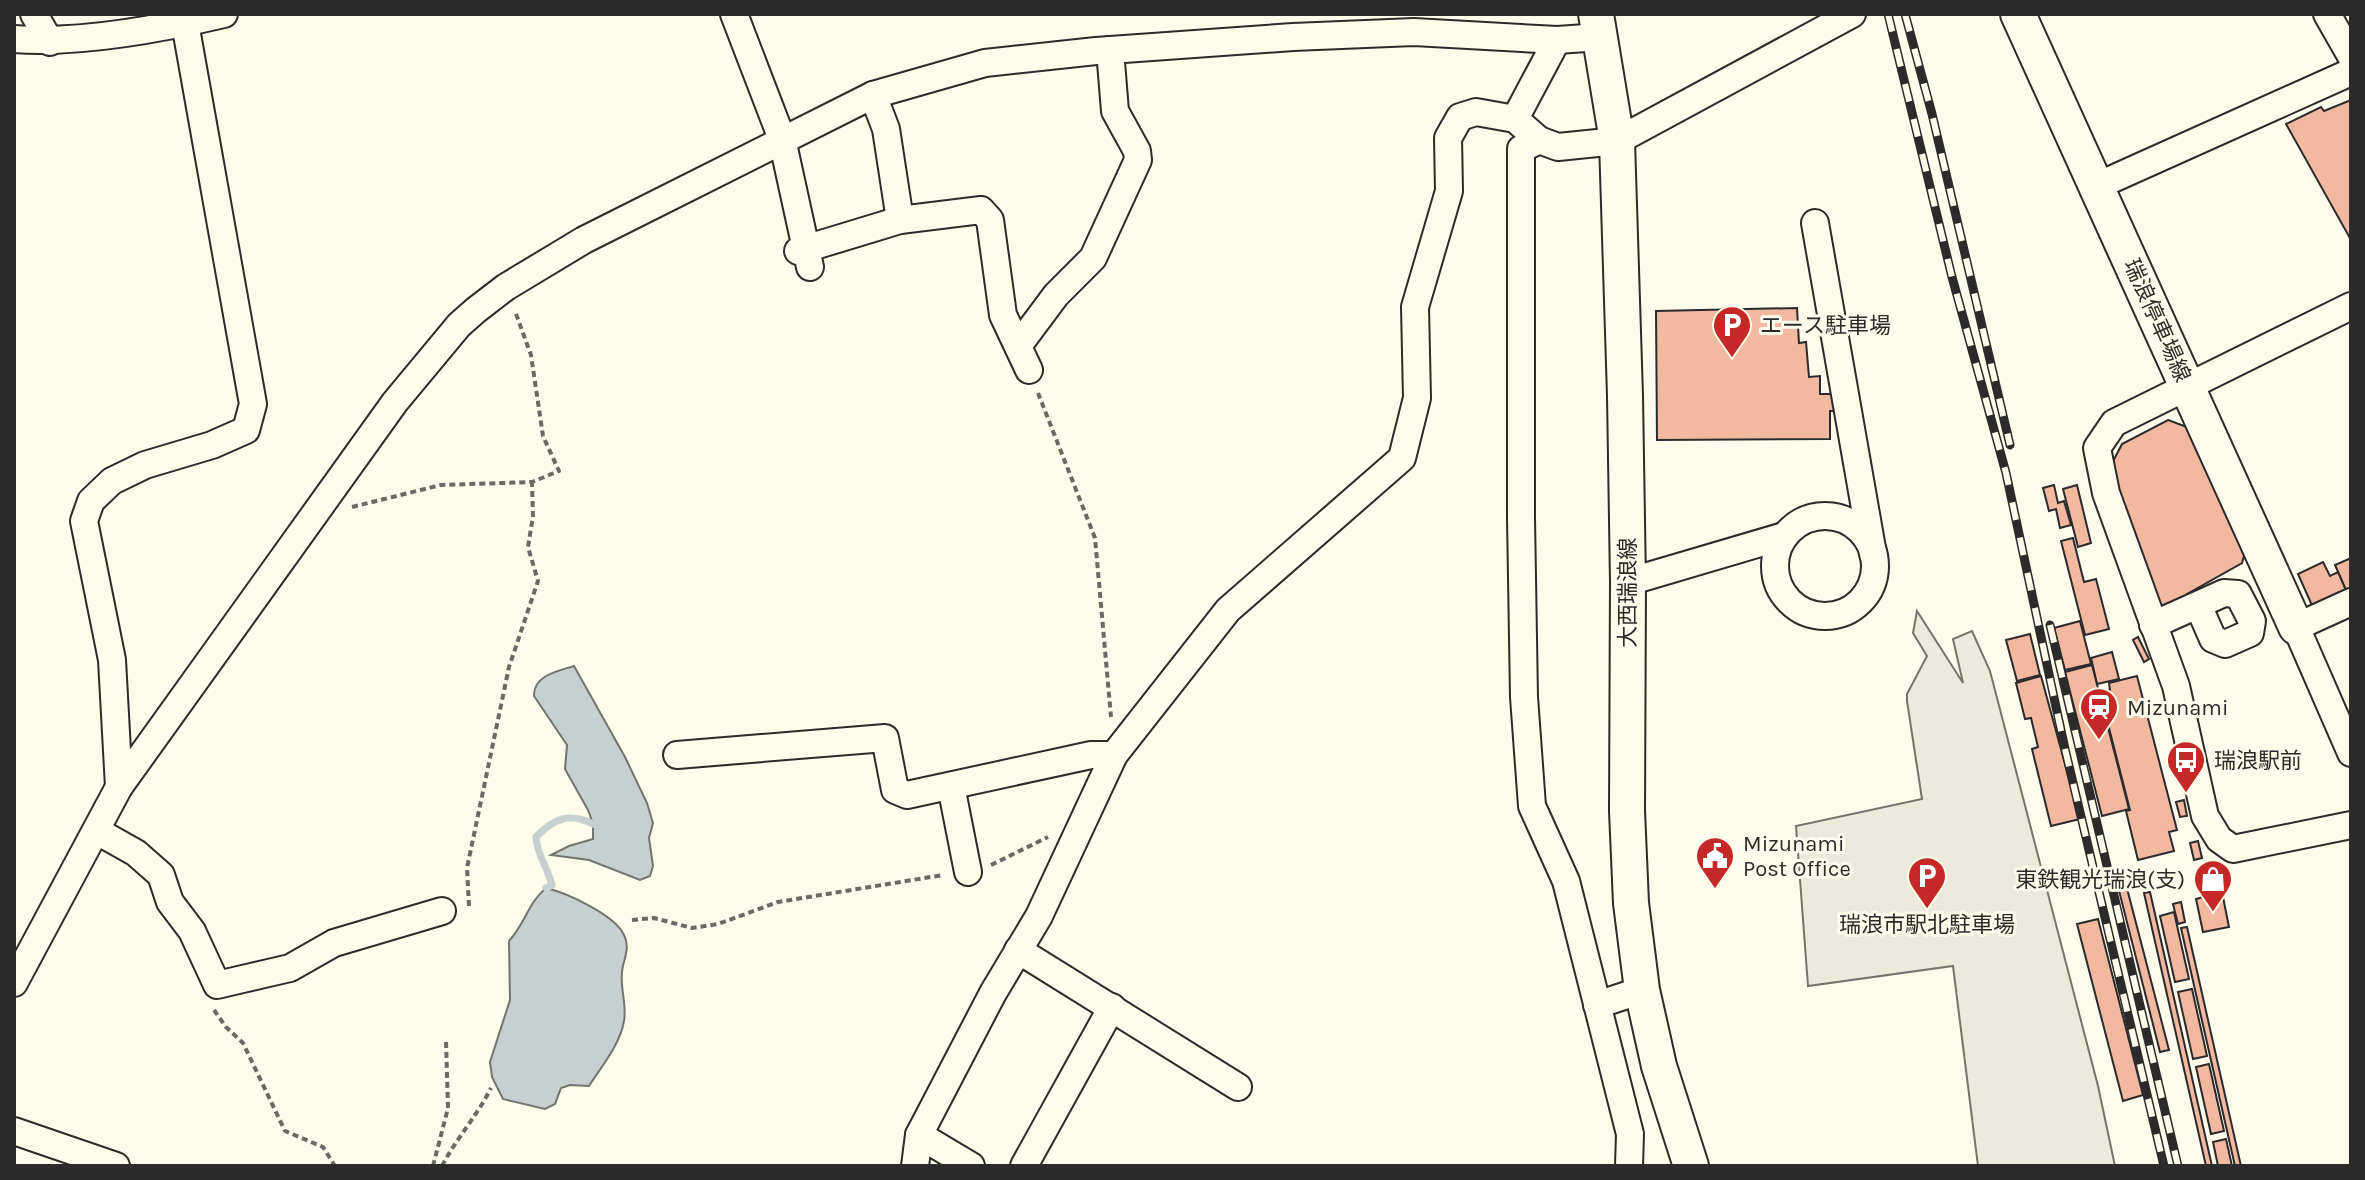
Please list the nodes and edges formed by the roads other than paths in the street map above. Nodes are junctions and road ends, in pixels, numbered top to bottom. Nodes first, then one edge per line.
1 (34, 14) edge
2 (224, 14) edge
3 (734, 14) edge
4 (1852, 14) edge
5 (2018, 14) edge
6 (185, 23) junction
7 (1598, 26) edge
8 (14, 39) edge
9 (1557, 40) junction
10 (50, 42) junction
11 (1110, 50) junction
12 (2351, 72) edge
13 (873, 95) junction
14 (1515, 119) junction
15 (782, 139) junction
16 (1539, 140) junction
17 (1617, 141) junction
18 (2097, 186) junction
19 (900, 220) junction
20 (1815, 223) dead end
21 (2351, 306) edge
22 (1018, 346) junction
23 (1029, 370) road end
24 (2187, 386) junction
25 (1784, 536) junction
26 (1873, 554) junction
27 (1628, 582) junction
28 (2351, 602) edge
29 (2198, 605) dead end
30 (2153, 625) junction
31 (2296, 627) junction
32 (2351, 753) edge
33 (677, 755) dead end
34 (1114, 755) junction
35 (951, 786) junction
36 (119, 787) junction
37 (2351, 825) edge
38 (97, 831) junction
39 (968, 872) road end
40 (442, 911) dead end
41 (23, 942) edge
42 (1018, 950) junction
43 (14, 983) edge
44 (1642, 990) junction
45 (1597, 1005) junction
46 (1112, 1007) junction
47 (1238, 1087) dead end
48 (14, 1131) edge
49 (919, 1135) junction
50 (116, 1166) edge
51 (915, 1166) edge
52 (971, 1166) edge
53 (1024, 1166) edge
54 (1629, 1166) edge
55 (1691, 1166) edge

1 - 10 street
2 - 6 street
3 - 15 street
4 - 17 street
5 - 18 main road, 瑞浪停車場線
6 - 10 street
6 - 36 street
7 - 9 street
7 - 17 main road, 大西瑞浪線
8 - 10 street
9 - 11 street
9 - 14 street
11 - 13 street
11 - 22 street
12 - 18 street
13 - 15 street
13 - 19 street
14 - 16 street
14 - 34 street
15 - 19 street
15 - 36 street
16 - 17 street
16 - 45 street
17 - 27 main road, 大西瑞浪線
18 - 24 main road, 瑞浪停車場線
19 - 22 street
20 - 26 street
21 - 24 street
22 - 23 street
24 - 30 street
24 - 31 main road, 瑞浪停車場線
25 - 26 street
25 - 26 street
25 - 27 street
27 - 44 main road, 大西瑞浪線
28 - 31 street
29 - 30 street
30 - 37 street
31 - 32 street
33 - 35 street
34 - 35 street
34 - 42 street
35 - 39 street
36 - 38 street
38 - 40 street
38 - 41 street
41 - 43 street
42 - 46 street
42 - 49 street
44 - 45 street
44 - 55 main road, 大西瑞浪線
45 - 54 street
46 - 47 street
46 - 53 street
48 - 50 street
49 - 51 street
49 - 52 street

